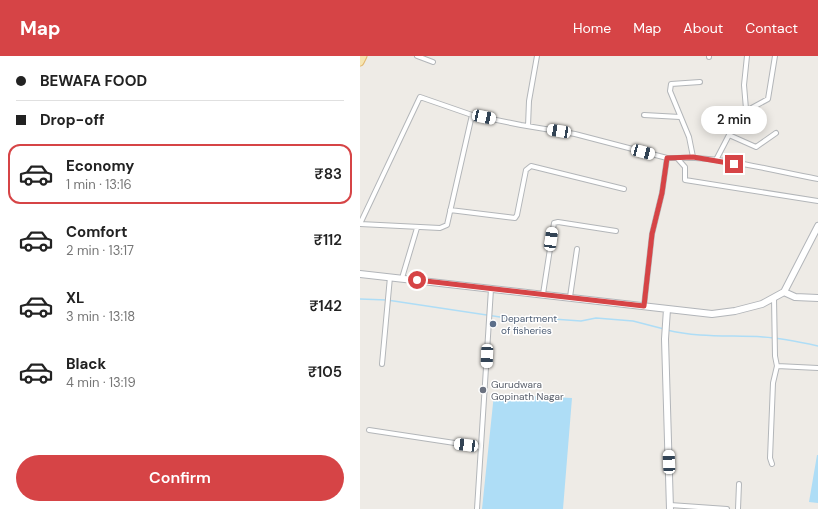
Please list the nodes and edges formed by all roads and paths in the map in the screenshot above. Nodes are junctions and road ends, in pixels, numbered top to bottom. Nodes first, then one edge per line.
1 (363, 56) edge
2 (417, 56) edge
3 (537, 56) edge
4 (747, 56) edge
5 (775, 56) edge
6 (360, 62) edge
7 (433, 62) dead end
8 (700, 82) dead end
9 (472, 114) junction
10 (644, 115) dead end
11 (680, 117) junction
12 (528, 126) junction
13 (776, 133) dead end
14 (693, 157) junction
15 (667, 158) junction
16 (677, 158) junction
17 (716, 160) junction
18 (818, 179) edge
19 (624, 189) dead end
20 (818, 202) edge
21 (450, 210) junction
22 (360, 224) edge
23 (818, 226) edge
24 (417, 228) junction
25 (616, 231) dead end
26 (577, 249) dead end
27 (360, 274) edge
28 (390, 277) junction
29 (402, 278) junction
30 (492, 288) junction
31 (784, 292) junction
32 (543, 294) junction
33 (570, 297) junction
34 (774, 298) junction
35 (818, 298) edge
36 (644, 306) junction
37 (667, 309) junction
38 (382, 364) dead end
39 (777, 366) junction
40 (818, 368) edge
41 (369, 430) dead end
42 (481, 447) junction
43 (772, 464) dead end
44 (739, 484) dead end
45 (670, 507) edge
46 (477, 509) edge
47 (727, 509) edge
48 (738, 509) edge

1 - 6 main road
2 - 7 street
3 - 12 street
4 - 5 street
8 - 11 street
9 - 12 street
9 - 21 street
9 - 22 street
10 - 11 street
11 - 14 street
12 - 15 street
13 - 17 street
14 - 16 street
14 - 17 street
15 - 16 street
15 - 36 street
16 - 20 street
17 - 18 street
19 - 21 street
21 - 24 street
22 - 24 street
23 - 31 main road
24 - 29 street
25 - 32 street
26 - 33 street
27 - 28 main road
28 - 29 main road
28 - 38 street
29 - 30 main road
30 - 32 main road
30 - 42 street
31 - 34 main road
31 - 35 main road
32 - 33 main road
33 - 36 main road
34 - 37 main road
34 - 39 street
36 - 37 main road
37 - 45 main road
39 - 40 street
39 - 43 street
41 - 42 street
42 - 46 street
44 - 48 street
45 - 47 street

